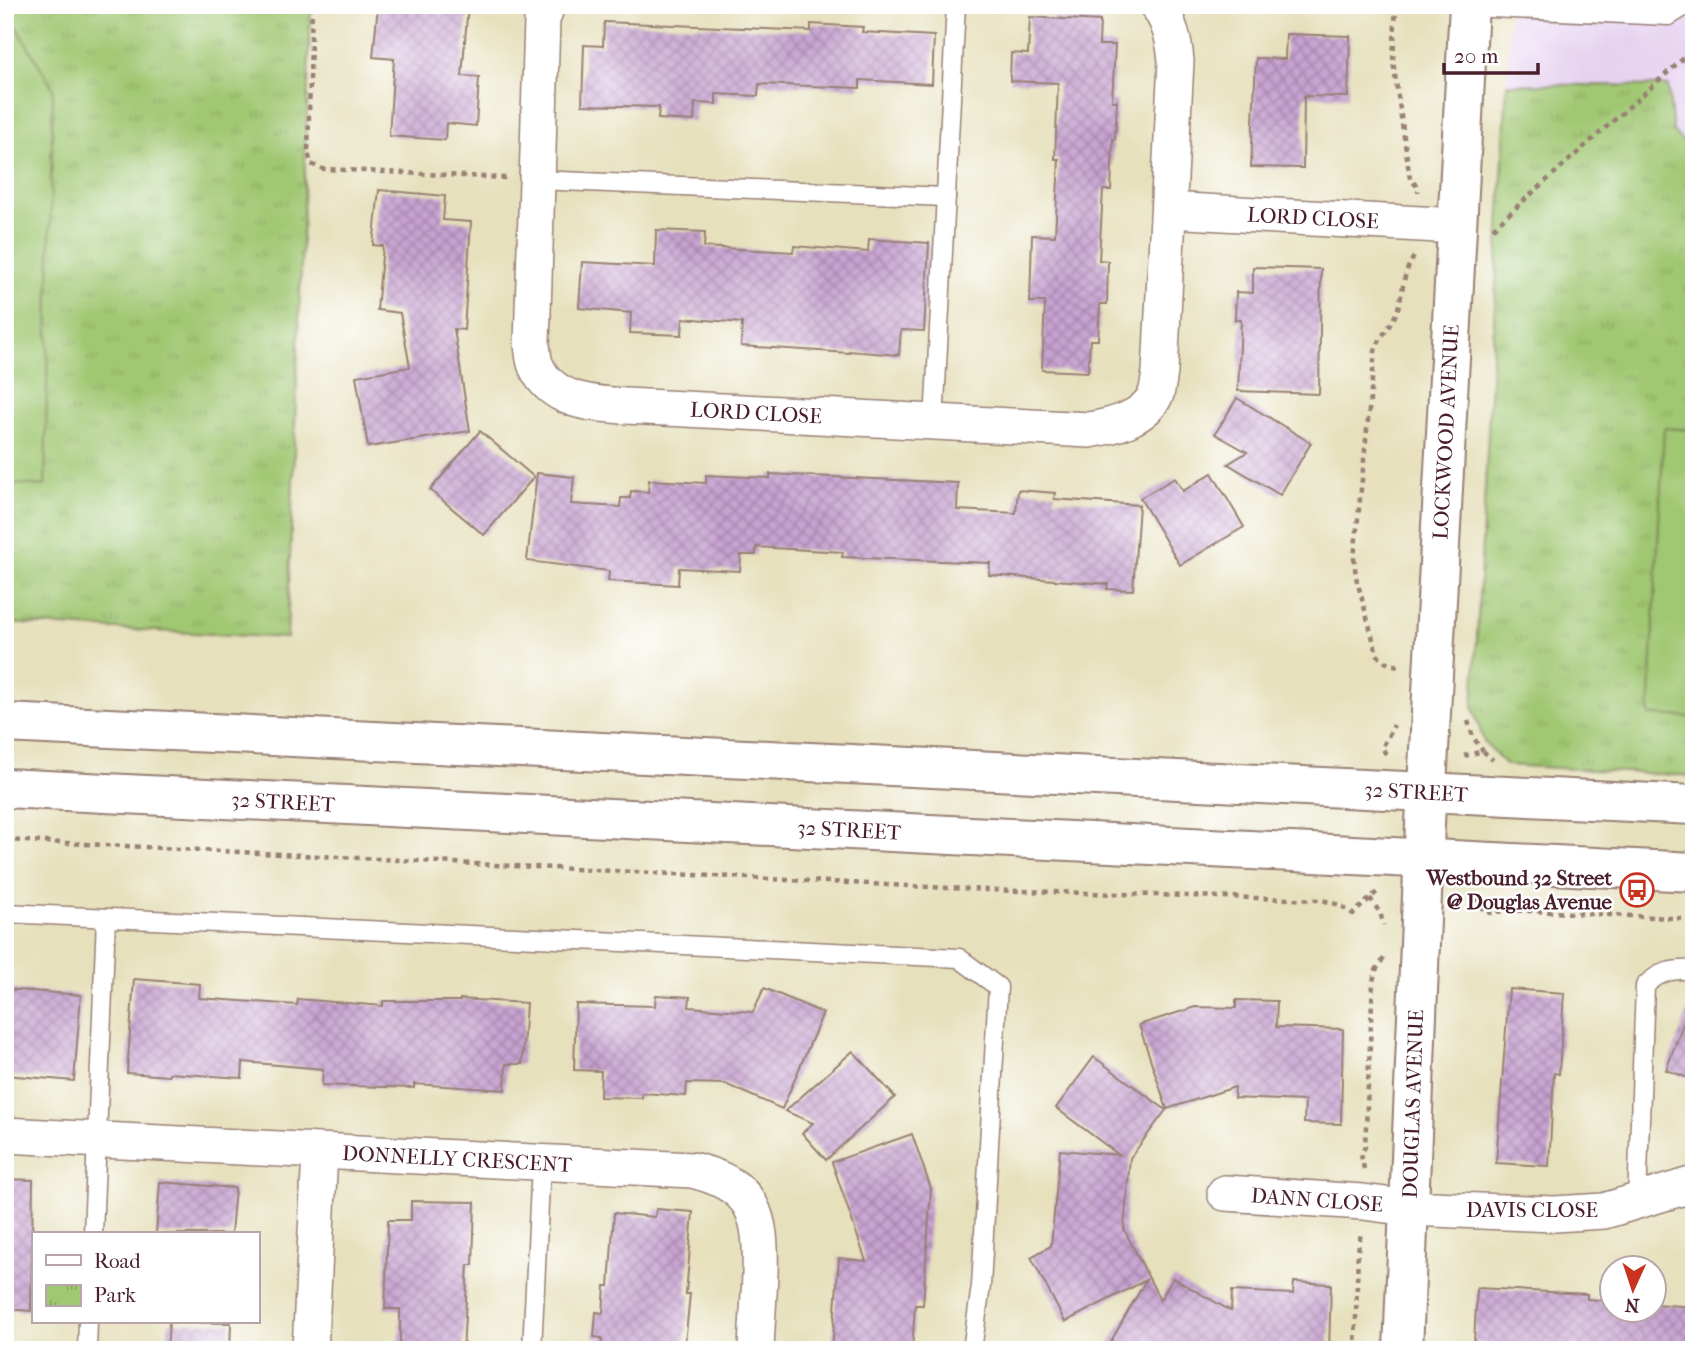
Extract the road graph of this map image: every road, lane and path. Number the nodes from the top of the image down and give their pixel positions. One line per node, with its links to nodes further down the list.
1 (312, 5): 9 (path)
2 (547, 5): 9 (street, LORD CLOSE)
3 (956, 5): 11 (lane)
4 (1158, 5): 12 (street, LORD CLOSE)
5 (1396, 5): 10 (path)
6 (1687, 5): 7 (lane)
7 (1469, 6): 13 (street, LOCKWOOD AVENUE)
8 (1694, 49): 13 (path)
9 (536, 180): 11 (lane); 15 (street, LORD CLOSE)
10 (1418, 187)
11 (946, 197): 15 (lane)
12 (1168, 210): 13 (street, LORD CLOSE); 15 (street, LORD CLOSE)
13 (1474, 228): 19 (street, LOCKWOOD AVENUE)
14 (1414, 257): 16 (path)
15 (934, 423)
16 (1399, 667)
17 (5, 723): 19 (street, 32 STREET)
18 (5, 788): 22 (street, 32 STREET)
19 (1426, 793): 20 (street, 32 STREET); 22 (street, LOCKWOOD AVENUE)
20 (1694, 805)
21 (5, 840): 28 (path)
22 (1423, 859): 23 (street, 32 STREET); 39 (street, DOUGLAS AVENUE)
23 (1694, 872)
24 (1477, 898): 27 (path)
25 (5, 913): 26 (lane)
26 (106, 918): 32 (lane); 47 (lane)
27 (1694, 919)
28 (1385, 932)
29 (1387, 946): 34 (path)
30 (1694, 970): 38 (lane)
31 (5, 1135): 32 (street, DONNELLY CRESCENT)
32 (97, 1140): 33 (street, DONNELLY CRESCENT); 40 (lane)
33 (320, 1153): 35 (street, DONNELLY CRESCENT); 44 (street)
34 (1364, 1161)
35 (541, 1163): 45 (lane); 46 (street, DONNELLY CRESCENT)
36 (1694, 1184): 38 (street, DAVIS CLOSE)
37 (1225, 1193): 39 (street, DANN CLOSE)
38 (1637, 1201): 39 (street, DAVIS CLOSE)
39 (1409, 1208): 49 (street, DOUGLAS AVENUE)
40 (93, 1232)
41 (1361, 1242): 48 (path)
42 (88, 1324): 43 (lane)
43 (87, 1350)
44 (310, 1350)
45 (532, 1350)
46 (756, 1350)
47 (972, 1350)
48 (1355, 1350)
49 (1403, 1350)

